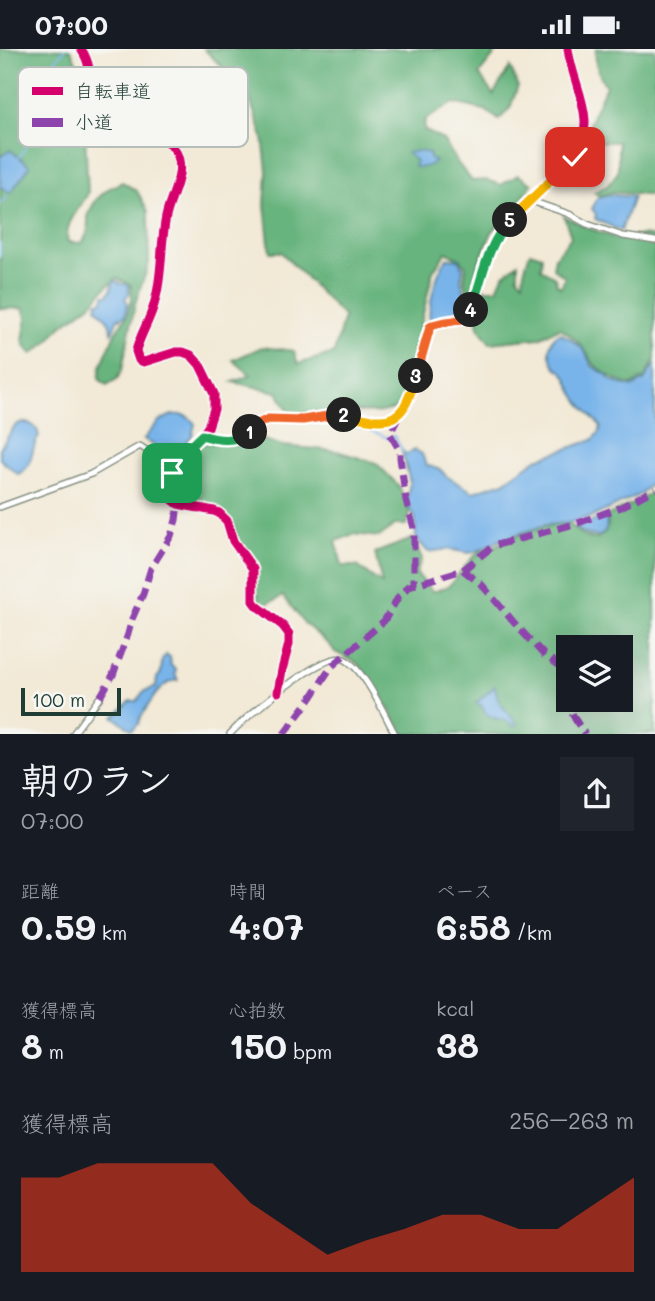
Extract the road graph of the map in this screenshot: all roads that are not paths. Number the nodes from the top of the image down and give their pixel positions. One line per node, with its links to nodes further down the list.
1 (81, 49): 3 (street)
2 (568, 49): 5 (street)
3 (88, 67)
4 (172, 147): 7 (street)
5 (531, 201): 6 (street); 7 (street)
6 (655, 241)
7 (202, 435): 8 (street)
8 (173, 466): 9 (street); 10 (street)
9 (0, 507)
10 (278, 692): 13 (street); 14 (street)
11 (100, 697): 12 (street)
12 (74, 734)
13 (230, 734)
14 (395, 734)

